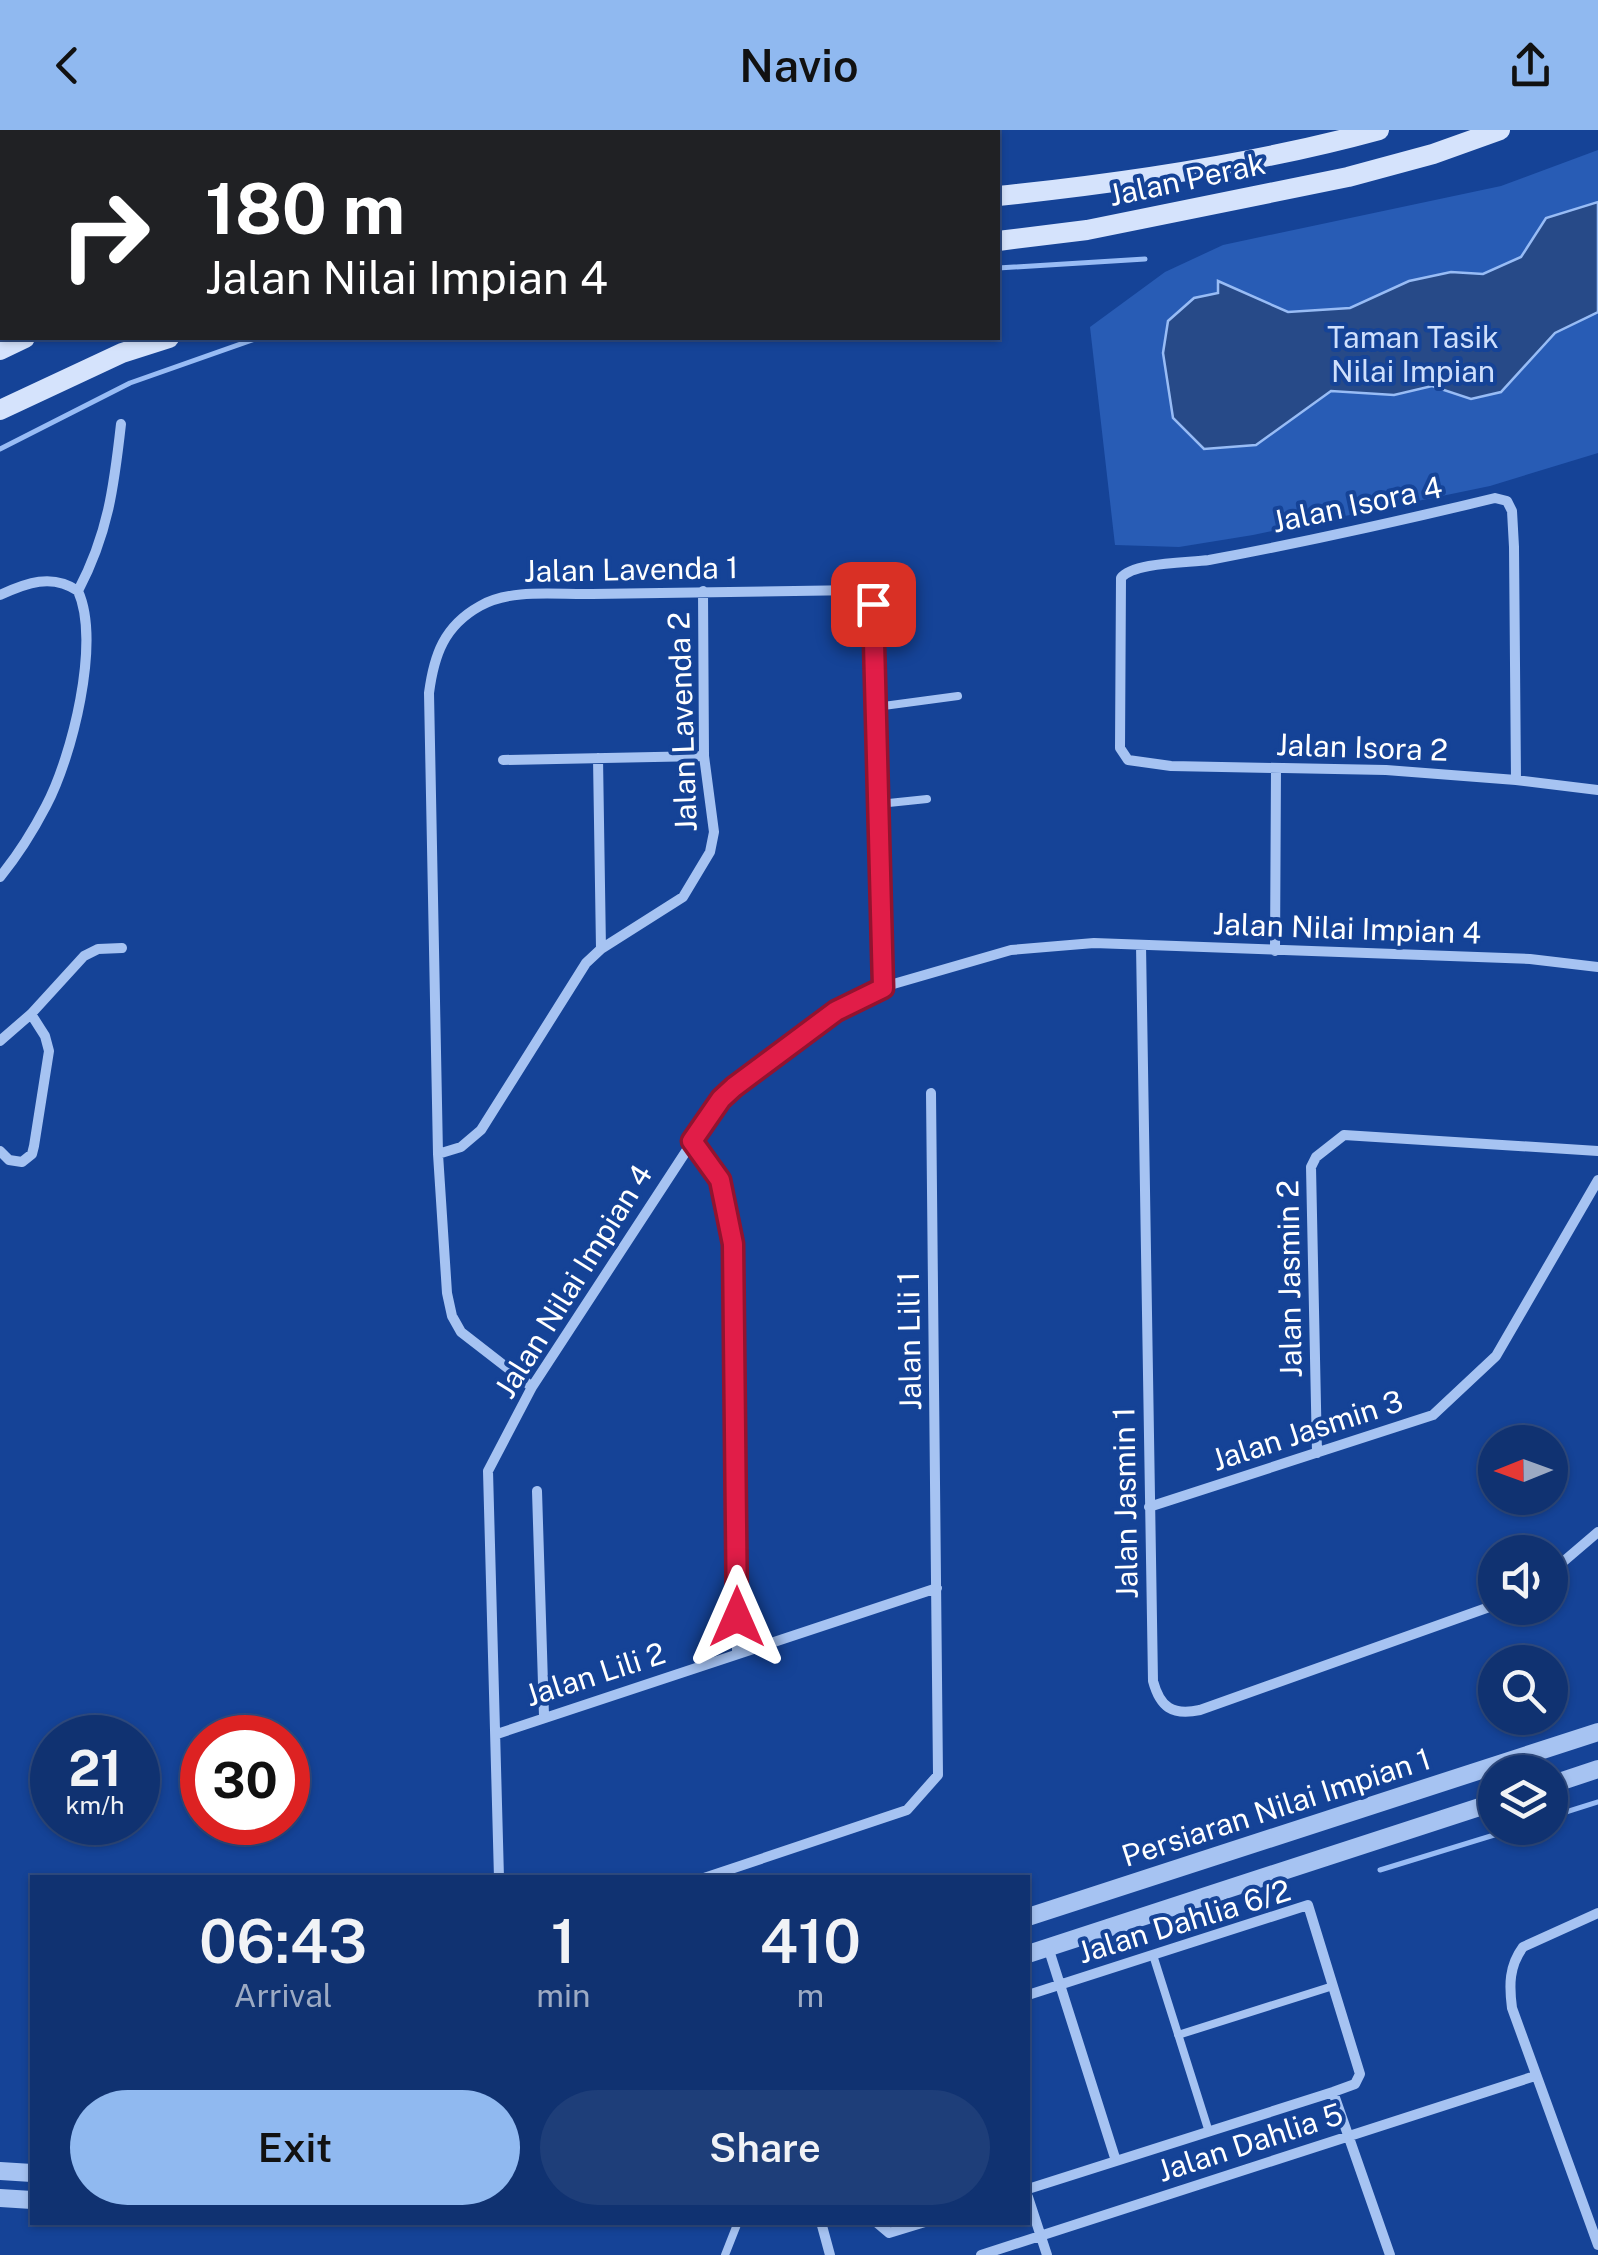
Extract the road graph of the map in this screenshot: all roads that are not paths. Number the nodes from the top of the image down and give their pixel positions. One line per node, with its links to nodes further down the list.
1 (1379, 130): 3 (main road, Jalan Perak)
2 (1500, 130): 4 (main road, Jalan Perak)
3 (1000, 196)
4 (1000, 240)
5 (162, 340): 6 (main road)
6 (0, 410)
7 (121, 424): 8 (street)
8 (78, 590): 10 (street); 22 (street)
9 (703, 591): 12 (street, Jalan Lavenda 1); 13 (street, Jalan Lavenda 2); 35 (street, Jalan Lavenda 1)
10 (0, 595)
11 (958, 696): 12 (lane)
12 (876, 707): 21 (street, Jalan Lavenda 1)
13 (704, 756): 15 (street); 25 (street, Jalan Lavenda 2)
14 (1124, 757): 17 (street, Jalan Isora 2); 18 (street, Jalan Isora 4)
15 (598, 758): 16 (street); 25 (street)
16 (503, 760)
17 (1276, 768): 18 (street, Jalan Isora 2); 26 (street)
18 (1516, 780): 19 (street, Jalan Isora 2)
19 (1598, 790)
20 (927, 799): 21 (lane)
21 (878, 804): 28 (street, Jalan Lavenda 1)
22 (0, 877)
23 (1141, 945): 26 (street, Jalan Nilai Impian 4); 28 (street, Jalan Nilai Impian 4); 40 (street, Jalan Jasmin 1)
24 (122, 948): 29 (street)
25 (601, 949): 35 (street, Jalan Lavenda 2)
26 (1275, 951): 27 (street, Jalan Nilai Impian 4)
27 (1598, 968)
28 (883, 988): 32 (street, Jalan Nilai Impian 4)
29 (32, 1014): 30 (street); 34 (street)
30 (0, 1042)
31 (931, 1093): 43 (street, Jalan Lili 1)
32 (692, 1141): 37 (street, Jalan Nilai Impian 4); 45 (street)
33 (1598, 1151): 38 (street, Jalan Jasmin 2)
34 (0, 1152)
35 (438, 1154): 37 (street, Jalan Lavenda 1)
36 (1598, 1180): 38 (street, Jalan Jasmin 3)
37 (532, 1387): 48 (street, Jalan Nilai Impian 4)
38 (1317, 1453): 40 (street, Jalan Jasmin 3)
39 (537, 1490): 46 (street)
40 (1149, 1507): 44 (street, Jalan Jasmin 1)
41 (1598, 1532): 42 (street)
42 (1568, 1558)
43 (937, 1588): 45 (street, Jalan Lili 2); 53 (street, Jalan Lili 1)
44 (1478, 1611)
45 (737, 1654): 46 (street, Jalan Lili 2)
46 (544, 1716): 48 (street, Jalan Lili 2)
47 (1598, 1732): 55 (street, Persiaran Nilai Impian 1)
48 (497, 1734): 52 (street, Jalan Nilai Impian 4)
49 (1598, 1769): 50 (street)
50 (1568, 1779)
51 (1478, 1808): 56 (street, Persiaran Nilai Impian 1)
52 (498, 1875)
53 (713, 1875)
54 (1598, 1913): 63 (street)
55 (1030, 1916)
56 (1048, 1947): 57 (street, Persiaran Nilai Impian 1); 59 (street)
57 (1030, 1953)
58 (1153, 1955): 59 (street, Jalan Dahlia 6/2); 60 (street, Jalan Dahlia 6/2); 62 (lane)
59 (1060, 1985): 61 (street, Jalan Dahlia 6/2); 67 (street)
60 (1333, 1986): 62 (lane); 64 (street, Jalan Dahlia 6/2)
61 (1030, 1994)
62 (1178, 2036): 65 (lane)
63 (1535, 2076): 66 (street, Jalan Dahlia 5); 79 (street)
64 (1333, 2092): 65 (street); 66 (street)
65 (1209, 2132): 67 (street)
66 (1350, 2136): 78 (street, Jalan Dahlia 5); 84 (street)
67 (1116, 2161): 70 (street)
68 (0, 2171): 69 (street)
69 (30, 2173)
70 (1030, 2189)
71 (0, 2198): 72 (street)
72 (30, 2200)
73 (1030, 2204): 78 (street)
74 (737, 2225): 80 (lane)
75 (822, 2225): 81 (street)
76 (880, 2225): 77 (street)
77 (915, 2225)
78 (1039, 2236): 82 (street, Jalan Dahlia 5); 83 (street)
79 (1598, 2245)
80 (724, 2255)
81 (830, 2255)
82 (980, 2255)
83 (1046, 2255)
84 (1390, 2255)

